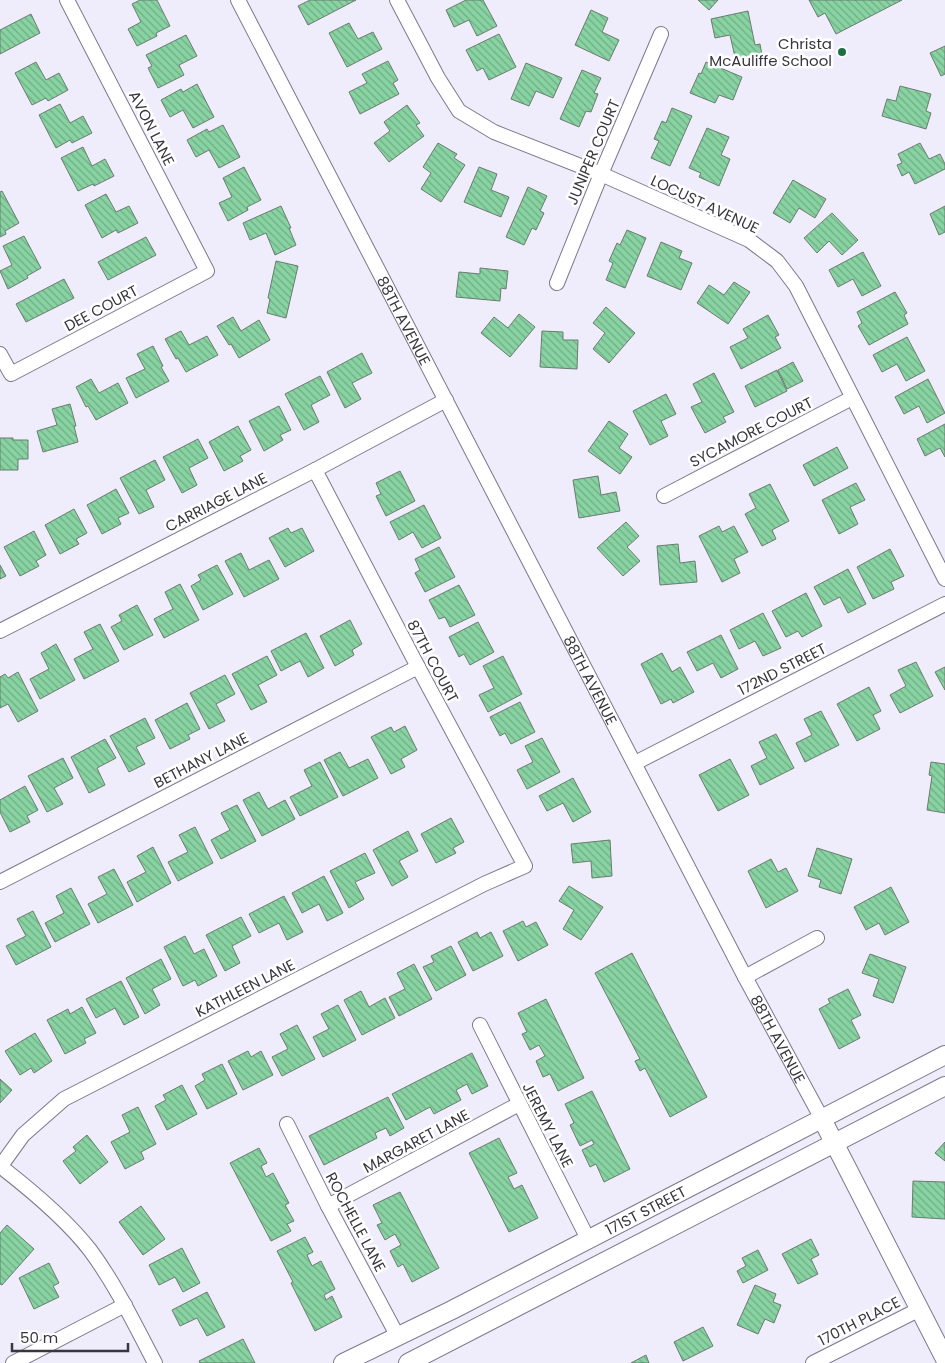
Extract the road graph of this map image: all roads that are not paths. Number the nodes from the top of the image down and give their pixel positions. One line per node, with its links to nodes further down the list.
1 (67, 0): 6 (street, AVON LANE)
2 (238, 0): 10 (street, 88TH AVENUE)
3 (397, 0): 5 (street, LOCUST AVENUE)
4 (661, 34): 5 (street, JUNIPER COURT)
5 (601, 174): 7 (street, JUNIPER COURT); 9 (street, LOCUST AVENUE)
6 (207, 271): 8 (street, DEE COURT)
7 (557, 283)
8 (0, 354)
9 (852, 398): 12 (street, SYCAMORE COURT); 13 (street, LOCUST AVENUE)
10 (446, 400): 11 (street, CARRIAGE LANE); 17 (street, 88TH AVENUE)
11 (315, 470): 15 (street, CARRIAGE LANE); 16 (street, 87TH COURT)
12 (664, 496)
13 (945, 579)
14 (945, 604): 17 (street, 172ND STREET)
15 (0, 631)
16 (418, 667): 18 (street, 87TH COURT); 19 (street, BETHANY LANE)
17 (635, 764): 21 (street, 88TH AVENUE)
18 (525, 866): 29 (street, KATHLEEN LANE)
19 (0, 882)
20 (817, 938): 21 (street)
21 (745, 977): 26 (street, 88TH AVENUE)
22 (480, 1025): 25 (street, JEREMY LANE)
23 (945, 1055): 26 (street, 171ST STREET)
24 (945, 1086): 28 (street, 171ST STREET)
25 (519, 1104): 30 (street, MARGARET LANE); 31 (street, JEREMY LANE)
26 (822, 1119): 28 (street, 88TH AVENUE); 31 (street, 171ST STREET)
27 (287, 1124): 30 (street, ROCHELLE LANE)
28 (834, 1144): 33 (street, 88TH AVENUE); 39 (street, 171ST STREET)
29 (0, 1166): 32 (street)
30 (328, 1206): 34 (street, ROCHELLE LANE)
31 (588, 1239): 34 (street, 171ST STREET)
32 (125, 1305): 36 (street); 37 (street)
33 (920, 1309): 35 (street, 88TH AVENUE); 40 (street, 170TH PLACE)
34 (397, 1335): 38 (street, 171ST STREET)
35 (945, 1359)
36 (13, 1363)
37 (155, 1363)
38 (343, 1363)
39 (408, 1363)
40 (812, 1363)

